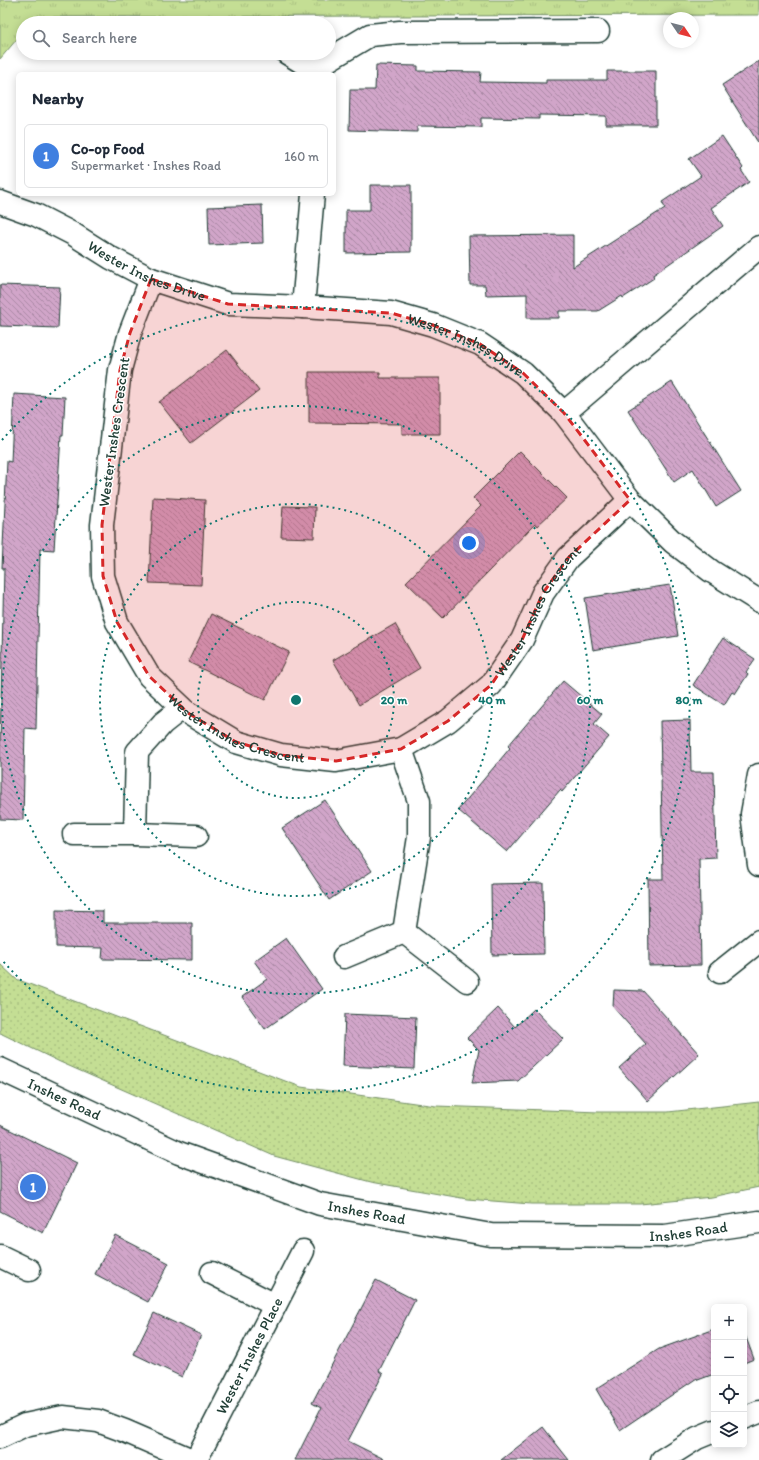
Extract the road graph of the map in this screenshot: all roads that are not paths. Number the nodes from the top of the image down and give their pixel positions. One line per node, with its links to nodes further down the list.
1 (598, 31): 2 (street)
2 (336, 57)
3 (297, 60): 5 (street)
4 (331, 60): 5 (street)
5 (313, 72)
6 (312, 196): 10 (street)
7 (0, 202): 9 (street, Wester Inshes Drive)
8 (759, 247): 11 (street)
9 (151, 279): 10 (street, Wester Inshes Drive); 14 (street, Wester Inshes Crescent)
10 (303, 306): 11 (street, Wester Inshes Drive)
11 (564, 413): 12 (street, Wester Inshes Drive)
12 (630, 500): 13 (street, Wester Inshes Drive); 15 (street, Wester Inshes Crescent)
13 (759, 601)
14 (182, 708): 15 (street, Wester Inshes Crescent); 18 (street)
15 (401, 749): 21 (street)
16 (759, 775): 20 (street)
17 (74, 834): 18 (street)
18 (135, 834): 19 (street)
19 (196, 836)
20 (759, 865)
21 (404, 932): 23 (street); 25 (street)
22 (759, 941): 24 (street)
23 (344, 957)
24 (720, 972)
25 (467, 981)
26 (0, 1069): 27 (street, Inshes Road)
27 (759, 1222)
28 (303, 1251): 32 (street, Wester Inshes Place)
29 (0, 1256): 30 (street)
30 (29, 1270)
31 (212, 1273): 32 (street)
32 (275, 1305): 38 (street, Wester Inshes Place)
33 (759, 1412): 34 (street)
34 (747, 1417)
35 (711, 1432): 39 (street)
36 (0, 1437): 37 (street)
37 (192, 1460)
38 (196, 1460)
39 (662, 1460)

